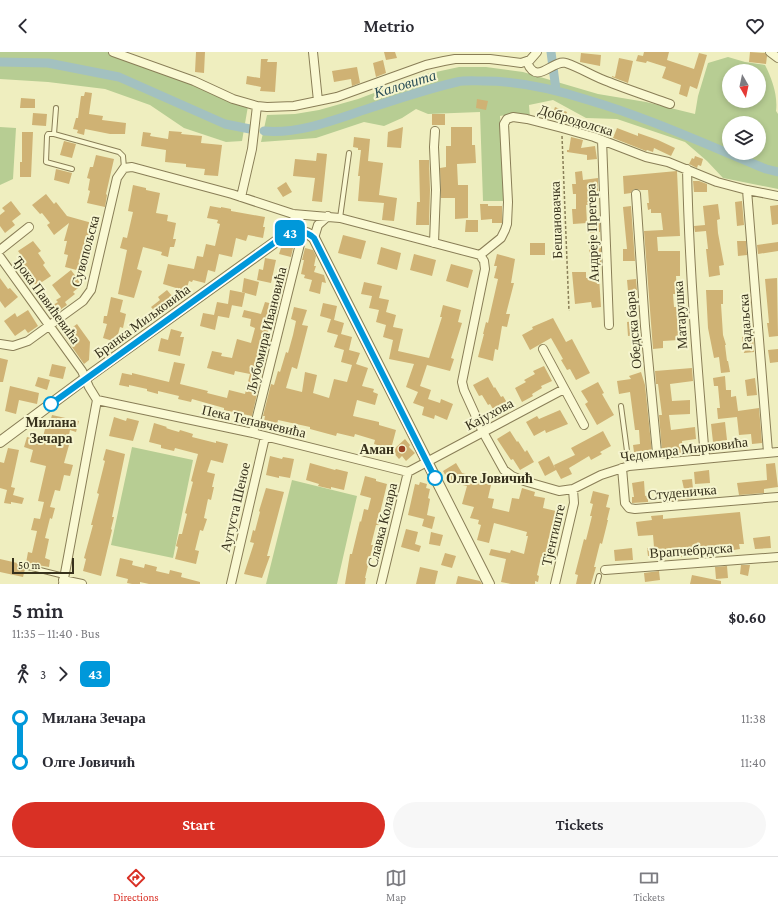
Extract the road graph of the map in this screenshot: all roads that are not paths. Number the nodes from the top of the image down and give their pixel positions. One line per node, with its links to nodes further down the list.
1 (313, 52): 7 (street)
2 (770, 52): 5 (street)
3 (118, 53): 9 (street)
4 (535, 53): 6 (street)
5 (778, 58)
6 (527, 62): 7 (street); 8 (street)
7 (318, 101): 9 (street)
8 (670, 104)
9 (257, 106): 21 (street)
10 (56, 108): 12 (lane)
11 (435, 131): 28 (street)
12 (54, 134): 15 (lane); 16 (lane)
13 (602, 140): 17 (street, Добродолска); 30 (street, Добродолска); 33 (street, Андреје Прегера)
14 (348, 153): 24 (lane)
15 (124, 168): 21 (street); 32 (street, Сувопољска)
16 (72, 169)
17 (686, 169): 18 (street, Добродолска); 47 (street, Матарушка)
18 (748, 190): 20 (street, Добродолска); 45 (street, Радаљска)
19 (636, 194): 49 (street, Обедска бара)
20 (778, 196)
21 (240, 197): 22 (street)
22 (292, 214): 23 (street); 26 (street)
23 (328, 216): 24 (street); 27 (street)
24 (340, 218): 28 (street)
25 (29, 228): 29 (street, Ђока Павићевића)
26 (300, 232): 27 (street); 36 (street, Бранка Миљковића); 42 (street, Љубомира Ивановића)
27 (314, 238): 48 (street)
28 (434, 243): 30 (street)
29 (0, 250)
30 (480, 255): 41 (street)
31 (0, 257): 32 (street, Ђока Павићевића)
32 (50, 325): 34 (street, Сувопољска); 36 (street, Ђока Павићевића)
33 (609, 325)
34 (0, 344)
35 (543, 349): 37 (street)
36 (86, 378): 38 (street); 44 (street, Бранка Миљковића)
37 (564, 389): 40 (street); 41 (street, Кајухова)
38 (97, 400): 42 (street, Пека Тепавчевића); 58 (street)
39 (621, 406): 50 (lane)
40 (584, 425)
41 (483, 432): 48 (street, Кајухова); 52 (street, Тјентиште)
42 (253, 433): 43 (street, Пека Тепавчевића)
43 (265, 436): 51 (street, Пека Тепавчевића); 60 (street, Аугуста Шеное)
44 (0, 442)
45 (768, 452): 46 (street, Чедомира Мирковића); 47 (street, Чедомира Мирковића)
46 (778, 452)
47 (705, 458): 49 (street, Чедомира Мирковића)
48 (426, 462): 51 (street); 62 (street)
49 (658, 463): 50 (street, Чедомира Мирковића)
50 (626, 467): 52 (street, Чедомира Мирковића); 53 (street, Студеничка)
51 (408, 472): 61 (street, Славка Колара)
52 (573, 489): 63 (street, Тјентиште)
53 (778, 497)
54 (778, 557): 56 (street, Врапчебрдска)
55 (28, 567): 58 (lane)
56 (605, 570)
57 (599, 576): 64 (lane)
58 (63, 580): 59 (street)
59 (82, 584)
60 (231, 584)
61 (381, 584)
62 (489, 584)
63 (555, 584)
64 (597, 584)

